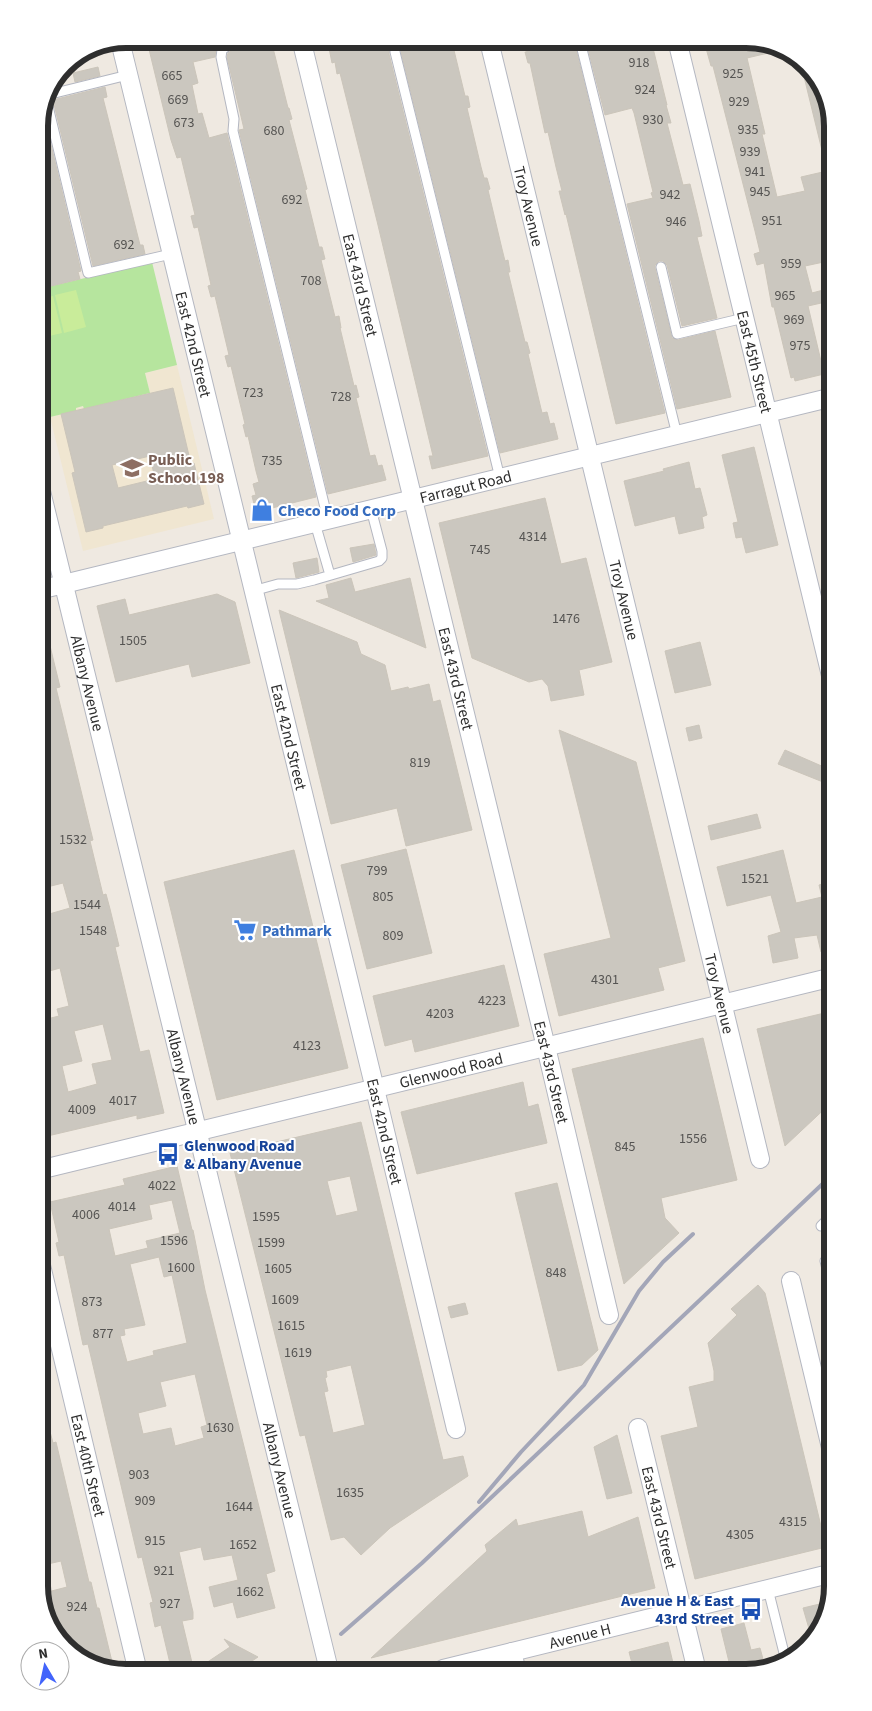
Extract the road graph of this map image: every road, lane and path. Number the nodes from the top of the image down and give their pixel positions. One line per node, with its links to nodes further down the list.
1 (122, 47): 8 (street, East 42nd Street)
2 (226, 47): 22 (lane)
3 (303, 47): 19 (street, East 43rd Street)
4 (395, 47): 18 (lane)
5 (491, 48): 17 (street, Troy Avenue)
6 (582, 48): 16 (lane)
7 (679, 48): 13 (street, East 45th Street)
8 (128, 76): 9 (lane); 11 (street, East 42nd Street)
9 (55, 93)
10 (49, 111): 11 (lane)
11 (171, 254): 23 (street, East 42nd Street)
12 (661, 267): 13 (lane)
13 (744, 318): 15 (street, East 45th Street)
14 (824, 399): 15 (street, Farragut Road)
15 (768, 413): 16 (street, Farragut Road); 28 (street, East 45th Street)
16 (677, 435): 17 (street, Farragut Road)
17 (590, 456): 18 (street, Farragut Road); 30 (street, Troy Avenue)
18 (500, 478): 19 (street, Farragut Road)
19 (412, 499): 20 (street, Farragut Road); 31 (street, East 43rd Street)
20 (371, 509): 22 (street, Farragut Road); 24 (lane)
21 (48, 520): 25 (street, Albany Avenue)
22 (322, 521): 23 (street, Farragut Road); 24 (lane)
23 (241, 541): 25 (street, Farragut Road); 27 (street, East 42nd Street)
24 (330, 575): 27 (lane)
25 (63, 584): 26 (street, Farragut Road); 33 (street, Albany Avenue)
26 (48, 588)
27 (253, 591): 32 (street, East 42nd Street)
28 (824, 646)
29 (824, 980): 30 (street, Glenwood Road)
30 (723, 1004): 31 (street, Glenwood Road); 34 (street, Troy Avenue)
31 (546, 1047): 32 (street, Glenwood Road); 40 (street, East 43rd Street)
32 (375, 1089): 33 (street, Glenwood Road); 43 (street, East 42nd Street)
33 (197, 1132): 35 (street, Glenwood Road); 50 (street, Albany Avenue)
34 (760, 1159)
35 (47, 1168)
36 (824, 1223): 37 (lane)
37 (821, 1226)
38 (791, 1281): 41 (street)
39 (47, 1291): 49 (street, East 40th Street)
40 (609, 1315)
41 (824, 1418)
42 (638, 1428): 46 (street, East 43rd Street)
43 (456, 1429)
44 (824, 1575): 45 (street, Avenue H)
45 (768, 1589): 46 (street, Avenue H); 47 (lane)
46 (682, 1610): 48 (street, Avenue H); 52 (street, East 43rd Street)
47 (784, 1654)
48 (514, 1660): 51 (street, Avenue H)
49 (136, 1663)
50 (327, 1663)
51 (485, 1664)
52 (695, 1664)

